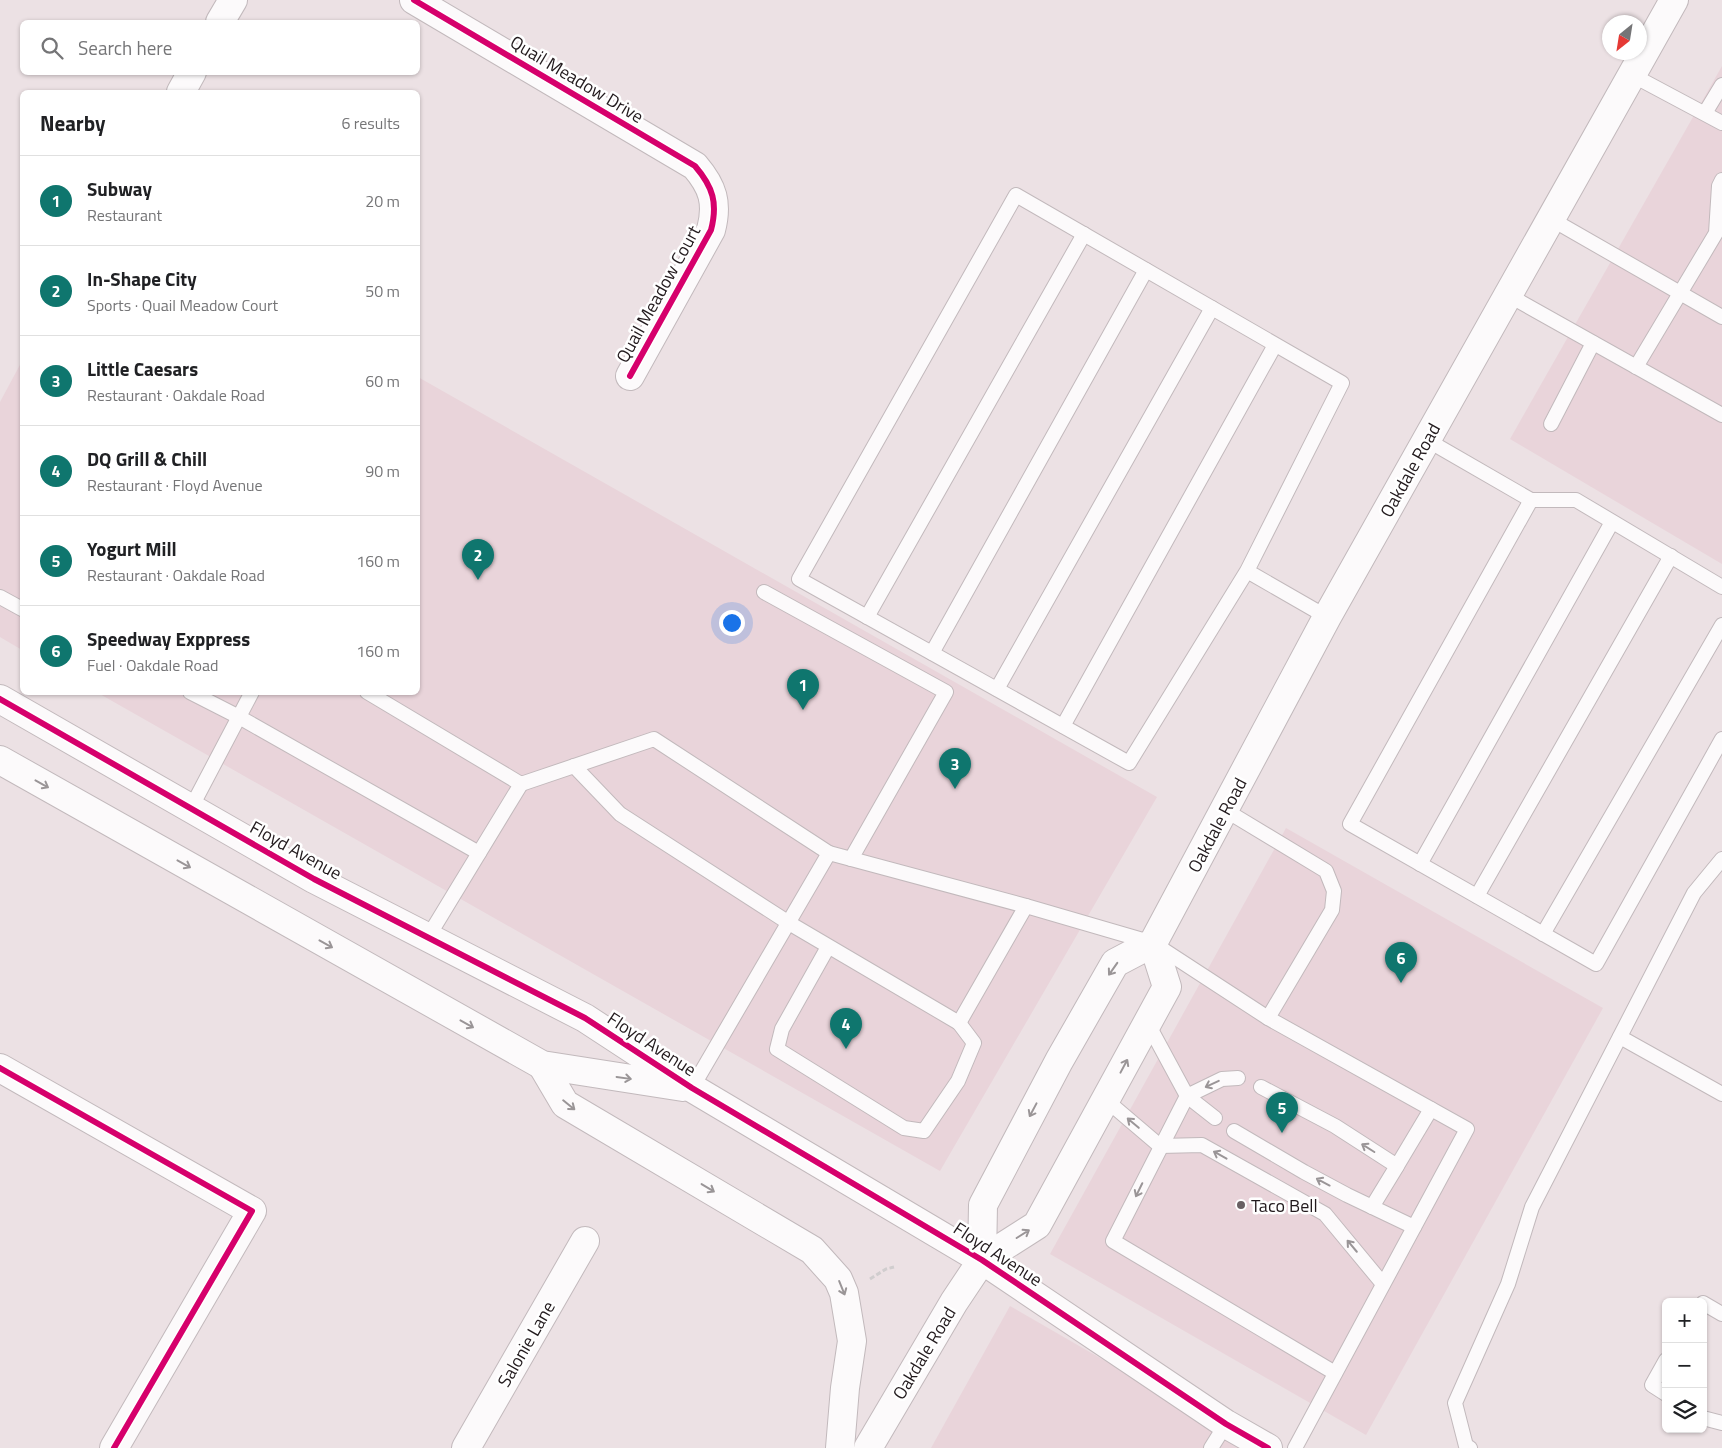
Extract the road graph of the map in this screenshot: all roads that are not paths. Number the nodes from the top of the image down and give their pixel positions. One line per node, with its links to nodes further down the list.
1 (233, 0): 4 (street)
2 (414, 0): 12 (street, Quail Meadow Drive)
3 (1670, 1): 6 (street, Oakdale Road)
4 (221, 20)
5 (190, 75): 8 (street)
6 (1632, 75): 9 (lane); 14 (street, Oakdale Road)
7 (1722, 85): 9 (lane)
8 (181, 90)
9 (1705, 113): 10 (lane)
10 (1722, 122)
11 (1722, 180): 13 (lane)
12 (713, 196): 24 (street, Quail Meadow Court)
13 (1720, 211): 17 (lane)
14 (1550, 219): 17 (lane); 18 (street, Oakdale Road)
15 (1084, 234): 16 (lane); 36 (lane); 36 (lane)
16 (1146, 270): 19 (lane); 39 (lane)
17 (1679, 293): 20 (lane); 23 (lane)
18 (1508, 295): 21 (lane); 27 (street, Oakdale Road)
19 (1212, 308): 22 (lane); 40 (lane)
20 (1722, 318)
21 (1593, 343): 23 (lane); 26 (lane)
22 (1275, 344): 31 (lane); 46 (lane)
23 (1636, 367): 25 (lane)
24 (630, 376)
25 (1722, 415)
26 (1551, 424)
27 (1427, 440): 28 (lane); 37 (street, Oakdale Road)
28 (1532, 500): 29 (lane); 57 (lane)
29 (1612, 522): 30 (lane); 57 (lane)
30 (1671, 556): 32 (lane); 58 (lane)
31 (1247, 571): 37 (lane); 46 (lane)
32 (1722, 587)
33 (764, 592): 55 (lane)
34 (0, 598): 35 (lane)
35 (20, 608)
36 (867, 617): 39 (lane)
37 (1327, 617): 52 (street, Oakdale Road)
38 (1722, 625): 61 (lane)
39 (932, 653): 40 (lane)
40 (997, 689): 46 (lane)
41 (196, 695): 45 (lane)
42 (250, 695): 45 (lane)
43 (372, 695): 50 (lane)
44 (0, 699): 51 (street, Floyd Avenue)
45 (239, 717): 51 (lane); 53 (lane)
46 (1063, 726)
47 (1722, 739): 61 (lane)
48 (0, 760): 69 (street, Floyd Avenue, one-way to 69)
49 (574, 766): 50 (lane); 54 (lane); 60 (lane)
50 (521, 784): 53 (lane)
51 (191, 808): 62 (street, Floyd Avenue)
52 (1225, 810): 63 (street, Oakdale Road); 65 (lane)
53 (479, 853): 62 (lane)
54 (829, 853): 55 (lane); 60 (lane)
55 (851, 859): 59 (lane)
56 (1722, 859): 68 (lane)
57 (1420, 864): 58 (lane)
58 (1477, 896): 61 (lane)
59 (1026, 906): 63 (lane); 67 (lane)
60 (788, 923): 64 (lane); 73 (lane)
61 (1543, 934)
62 (428, 938): 73 (street, Floyd Avenue)
63 (1153, 943): 65 (lane); 66 (street, Oakdale Road); 85 (street, one-way to 85)
64 (828, 947): 67 (lane); 67 (lane)
65 (1268, 1018): 77 (lane)
66 (1147, 1022): 75 (lane); 76 (street, Oakdale Road, one-way to 66)
67 (959, 1023)
68 (1620, 1037): 74 (lane); 102 (lane)
69 (542, 1066): 73 (street, Floyd Avenue, one-way to 73); 97 (street, one-way to 97)
70 (0, 1068): 95 (street)
71 (1238, 1078): 75 (lane, one-way to 75)
72 (1261, 1087): 81 (lane, one-way to 72)
73 (692, 1088): 85 (street, Floyd Avenue)
74 (1722, 1094)
75 (1187, 1096): 78 (lane); 80 (lane)
76 (1106, 1100): 80 (lane, one-way to 76); 85 (street, Oakdale Road, one-way to 76)
77 (1431, 1108): 81 (lane); 83 (lane)
78 (1215, 1118)
79 (1234, 1130): 82 (lane, one-way to 79)
80 (1160, 1146): 86 (lane, one-way to 80); 90 (lane, one-way to 90)
81 (1397, 1166): 82 (lane)
82 (1372, 1207): 83 (lane)
83 (1414, 1227): 86 (lane)
84 (585, 1241): 96 (street, Salonie Lane)
85 (982, 1260): 94 (street, Floyd Avenue); 98 (street, Oakdale Road)
86 (1383, 1284): 90 (lane)
87 (1707, 1305): 88 (lane)
88 (1722, 1314)
89 (1662, 1367): 91 (lane)
90 (1335, 1372): 101 (lane)
91 (1662, 1391)
92 (1707, 1419): 93 (lane)
93 (1722, 1423)
94 (1226, 1424): 99 (lane); 100 (street, Floyd Avenue)
95 (114, 1448)
96 (466, 1448)
97 (840, 1448)
98 (868, 1448)
99 (1211, 1448)
100 (1268, 1448)
101 (1295, 1448)
102 (1470, 1448)

